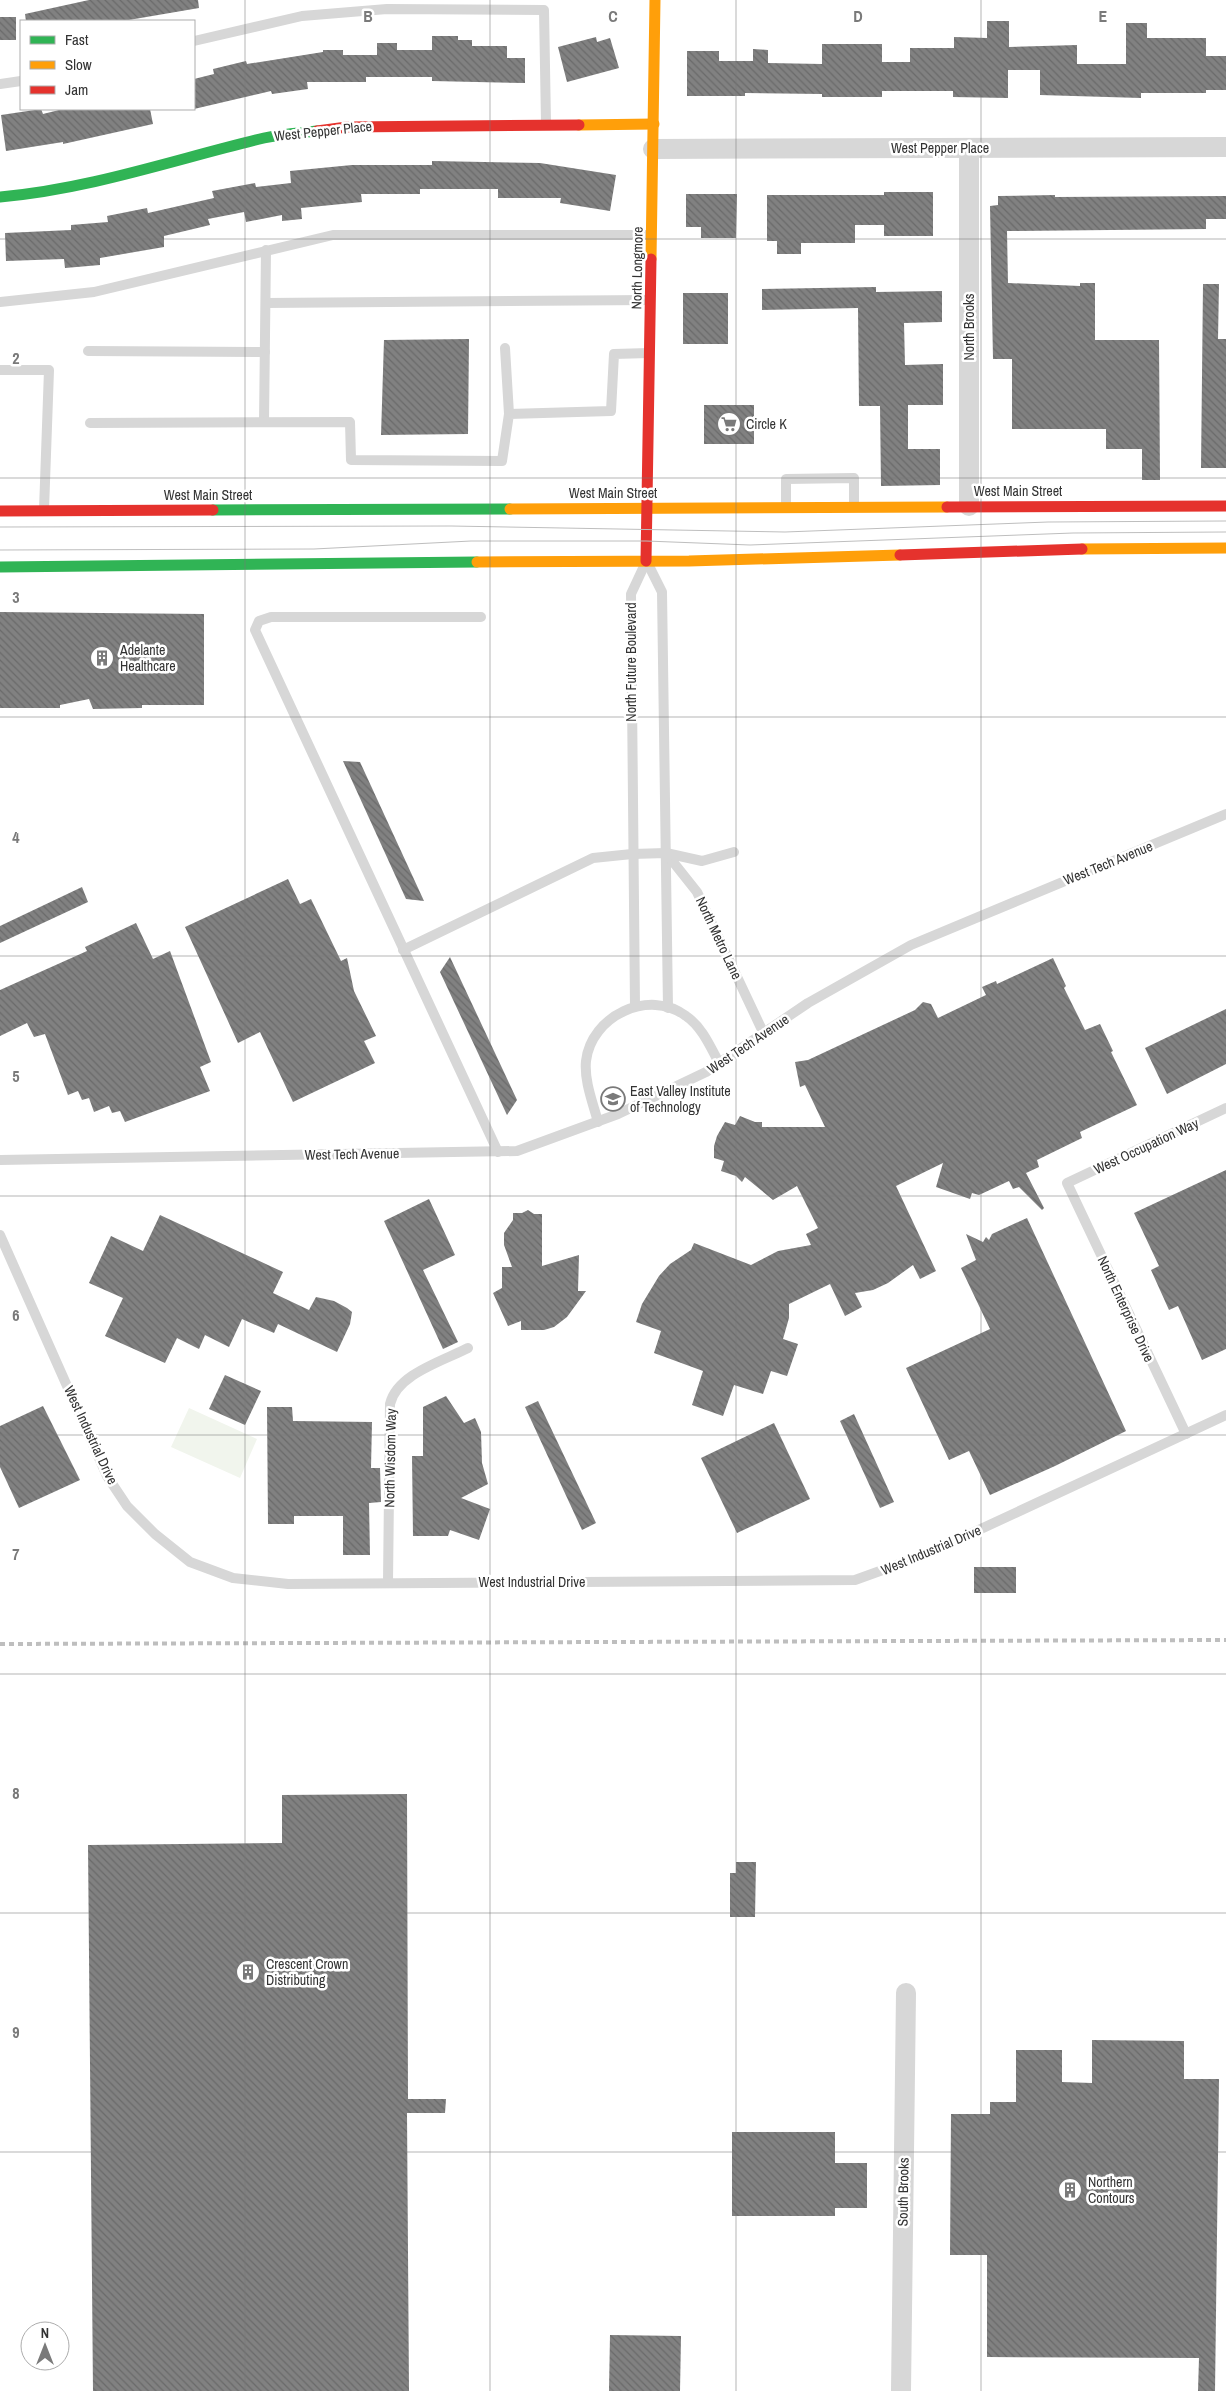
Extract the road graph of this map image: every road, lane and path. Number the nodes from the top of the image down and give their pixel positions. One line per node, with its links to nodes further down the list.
1 (656, 0): 6 (main road, North Longmore)
2 (195, 41): 5 (lane)
3 (20, 81): 4 (lane)
4 (0, 84)
5 (546, 124): 6 (main road, West Pepper Place); 10 (main road, West Pepper Place)
6 (654, 124): 9 (main road, North Longmore)
7 (1226, 147): 8 (street, West Pepper Place)
8 (969, 148): 9 (street, West Pepper Place); 24 (street, North Brooks)
9 (653, 149): 11 (main road, North Longmore)
10 (0, 198)
11 (652, 235): 12 (lane); 13 (main road, North Longmore)
12 (266, 250): 14 (lane); 15 (lane)
13 (651, 300): 15 (lane); 19 (main road, North Longmore)
14 (0, 302)
15 (266, 303): 18 (lane)
16 (505, 348): 21 (lane)
17 (88, 351): 18 (lane)
18 (265, 352): 22 (lane)
19 (650, 353): 21 (lane); 27 (main road, North Longmore)
20 (0, 370): 29 (lane)
21 (509, 414): 22 (lane)
22 (264, 422): 23 (lane)
23 (90, 423)
24 (969, 506): 25 (main road, West Main Street); 26 (main road, West Main Street)
25 (1226, 506)
26 (854, 507): 28 (main road, West Main Street); 28 (lane)
27 (647, 508): 28 (main road, West Main Street); 29 (main road, West Main Street); 32 (main road, North Longmore)
28 (786, 508)
29 (44, 511): 30 (main road, West Main Street)
30 (0, 512)
31 (1226, 548): 32 (main road)
32 (646, 561): 33 (main road); 37 (lane); 38 (lane, North Future Boulevard)
33 (0, 567)
34 (481, 617): 39 (lane)
35 (1226, 814): 42 (lane, West Tech Avenue)
36 (734, 852): 37 (lane)
37 (666, 853): 38 (lane); 41 (lane); 42 (lane, North Metro Lane)
38 (632, 854): 39 (lane); 40 (lane, North Future Boulevard)
39 (404, 950): 46 (lane)
40 (635, 1006): 41 (lane); 45 (lane)
41 (668, 1008): 43 (lane)
42 (763, 1032): 43 (lane, West Tech Avenue)
43 (720, 1063): 45 (lane, West Tech Avenue)
44 (1226, 1108): 48 (lane, West Occupation Way)
45 (598, 1122): 46 (lane, West Tech Avenue)
46 (498, 1152): 47 (lane, West Tech Avenue)
47 (0, 1160)
48 (1067, 1183): 52 (lane, North Enterprise Drive)
49 (0, 1235): 53 (lane, West Industrial Drive)
50 (468, 1348): 53 (lane, North Wisdom Way)
51 (1226, 1415): 52 (lane, West Industrial Drive)
52 (1186, 1434): 53 (lane, West Industrial Drive)
53 (388, 1582)
54 (906, 1993): 55 (street, South Brooks)
55 (901, 2391)

